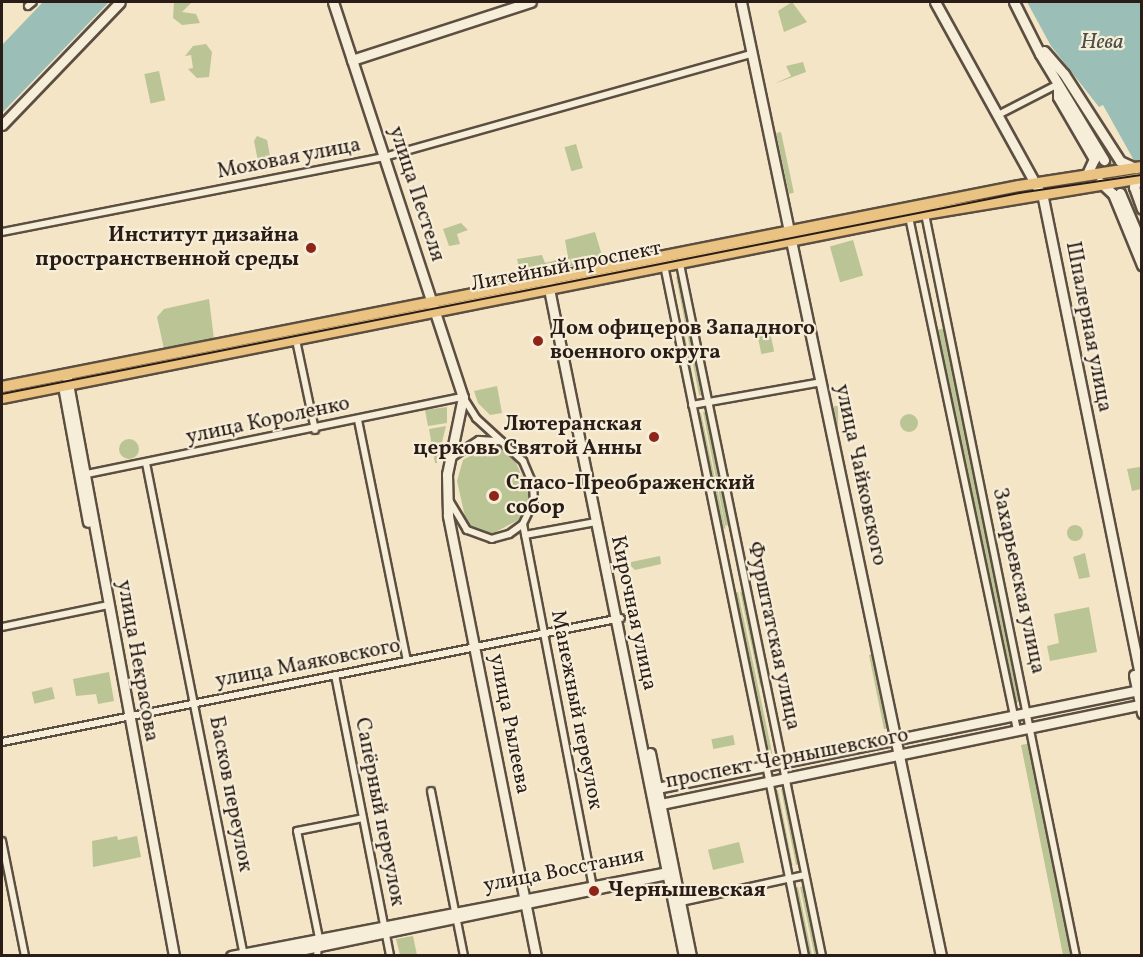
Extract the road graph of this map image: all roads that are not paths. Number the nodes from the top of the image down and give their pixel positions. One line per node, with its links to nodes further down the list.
1 (120, 2): 13 (street)
2 (333, 2): 10 (street, улица Пестеля)
3 (531, 2): 10 (street)
4 (741, 2): 9 (street, улица Чайковского)
5 (935, 2): 12 (street, Шпалерная улица)
6 (1014, 2): 11 (street)
7 (1020, 2): 8 (street)
8 (1044, 51): 11 (street); 15 (street)
9 (753, 53): 14 (street, Моховая улица); 24 (street, улица Чайковского)
10 (352, 60): 14 (street, улица Пестеля)
11 (1058, 84): 12 (street); 16 (street)
12 (1000, 114): 18 (street, Шпалерная улица)
13 (2, 125)
14 (384, 157): 23 (street, Моховая улица); 30 (street, улица Пестеля)
15 (1139, 173): 16 (main road, Литейный проспект); 17 (main road, Литейный проспект); 19 (street)
16 (1087, 174): 18 (main road, Литейный проспект)
17 (1100, 182): 18 (main road, Литейный проспект); 28 (street)
18 (1037, 190): 20 (main road, Литейный проспект); 21 (main road, Литейный проспект); 64 (street, Шпалерная улица)
19 (1142, 209)
20 (908, 213): 21 (main road, Литейный проспект); 24 (main road, Литейный проспект); 40 (street, Захарьевская улица)
21 (925, 214): 39 (street, Захарьевская улица)
22 (1142, 228): 25 (street)
23 (2, 232)
24 (792, 236): 26 (main road, Литейный проспект); 27 (main road, Литейный проспект); 33 (street, улица Чайковского)
25 (1142, 245)
26 (663, 262): 27 (main road, Литейный проспект); 29 (main road, Литейный проспект); 38 (street, Фурштатская улица)
27 (680, 264): 37 (street, Фурштатская улица)
28 (1142, 265)
29 (549, 286): 30 (main road, Литейный проспект); 50 (street, Кирочная улица); 58 (street, Кирочная улица)
30 (435, 307): 31 (main road, Литейный проспект); 32 (main road, Литейный проспект); 35 (street, улица Пестеля)
31 (296, 340): 32 (main road, Литейный проспект); 42 (street)
32 (65, 382): 34 (main road, Литейный проспект); 36 (main road, Литейный проспект); 46 (street, улица Некрасова)
33 (822, 382): 37 (street); 72 (street, улица Чайковского)
34 (2, 387)
35 (464, 397): 41 (street, улица Короленко); 43 (street); 44 (street)
36 (2, 398)
37 (708, 403): 38 (street); 52 (street, Фурштатская улица)
38 (692, 405): 54 (street, Фурштатская улица)
39 (966, 411): 40 (street); 48 (street, Захарьевская улица)
40 (950, 414): 49 (street, Захарьевская улица)
41 (358, 420): 42 (street, улица Короленко); 62 (street)
42 (315, 430): 45 (street, улица Короленко)
43 (501, 442): 44 (street); 51 (street)
44 (450, 459): 47 (street)
45 (146, 463): 46 (street, улица Короленко); 65 (street, Басков переулок)
46 (82, 475): 57 (street, улица Некрасова)
47 (449, 499): 51 (street); 61 (street, улица Рылеева)
48 (985, 507): 49 (street); 55 (street, Захарьевская улица)
49 (970, 510): 56 (street, Захарьевская улица)
50 (596, 522): 53 (street); 58 (street, Кирочная улица)
51 (523, 524): 53 (street, Манежный переулок)
52 (735, 534): 54 (street, Фурштатская улица); 75 (street, Фурштатская улица)
53 (525, 535): 60 (street, Манежный переулок)
54 (720, 537): 76 (street, Фурштатская улица)
55 (1005, 602): 56 (street); 67 (street, Захарьевская улица)
56 (990, 605): 68 (street, Захарьевская улица)
57 (105, 606): 59 (street); 69 (street, улица Некрасова)
58 (619, 619): 60 (street, улица Маяковского); 80 (street, Кирочная улица)
59 (2, 627)
60 (545, 634): 61 (street, улица Маяковского); 87 (street, Манежный переулок)
61 (475, 648): 62 (street, улица Маяковского); 88 (street, улица Рылеева)
62 (407, 661): 63 (street, улица Маяковского)
63 (335, 675): 65 (street, улица Маяковского); 82 (street, Сапёрный переулок)
64 (1140, 688): 66 (street, Шпалерная улица); 67 (street, проспект Чернышевского)
65 (195, 703): 69 (street, улица Маяковского); 93 (street, Басков переулок)
66 (1141, 707): 70 (street, проспект Чернышевского)
67 (1028, 712): 68 (street, проспект Чернышевского); 70 (street, Захарьевская улица)
68 (1014, 716): 71 (street, Захарьевская улица); 72 (street, проспект Чернышевского)
69 (125, 717): 73 (street, улица Маяковского); 95 (street, улица Некрасова); 96 (street, улица Некрасова)
70 (1031, 727): 71 (street, проспект Чернышевского); 107 (street, Захарьевская улица)
71 (1017, 730): 74 (street, проспект Чернышевского)
72 (897, 740): 74 (street, улица Чайковского); 75 (street, проспект Чернышевского)
73 (2, 742)
74 (900, 754): 77 (street, проспект Чернышевского); 106 (street, улица Чайковского)
75 (782, 763): 76 (street, проспект Чернышевского); 77 (street, Фурштатская улица)
76 (766, 766): 78 (street, Фурштатская улица); 80 (street, проспект Чернышевского)
77 (785, 777): 78 (street, проспект Чернышевского); 85 (street, Фурштатская улица)
78 (769, 781): 81 (street, проспект Чернышевского); 86 (street, Фурштатская улица)
79 (431, 791): 90 (street)
80 (655, 793): 81 (street, Кирочная улица); 84 (street, Кирочная улица)
81 (661, 804): 84 (street, Кирочная улица)
82 (363, 818): 91 (street, Сапёрный переулок); 92 (street)
83 (2, 841): 94 (street)
84 (670, 873): 87 (street, улица Восстания); 89 (street, Кирочная улица); 102 (street, Кирочная улица)
85 (805, 875): 86 (street); 105 (street, Фурштатская улица)
86 (789, 878): 89 (street); 104 (street, Фурштатская улица)
87 (593, 888): 88 (street, улица Восстания)
88 (525, 901): 90 (street, улица Восстания); 101 (street, улица Рылеева)
89 (681, 902): 103 (street, Кирочная улица)
90 (456, 915): 91 (street, улица Восстания); 100 (street)
91 (385, 929): 92 (street, улица Восстания); 99 (street, Сапёрный переулок)
92 (317, 947): 93 (street, улица Восстания); 98 (street, улица Восстания)
93 (244, 954): 97 (street, улица Восстания)
94 (25, 956)
95 (168, 956)
96 (174, 956)
97 (231, 956)
98 (272, 956)
99 (390, 956)
100 (464, 956)
101 (536, 956)
102 (684, 956)
103 (691, 956)
104 (805, 956)
105 (822, 956)
106 (941, 956)
107 (1076, 956)

